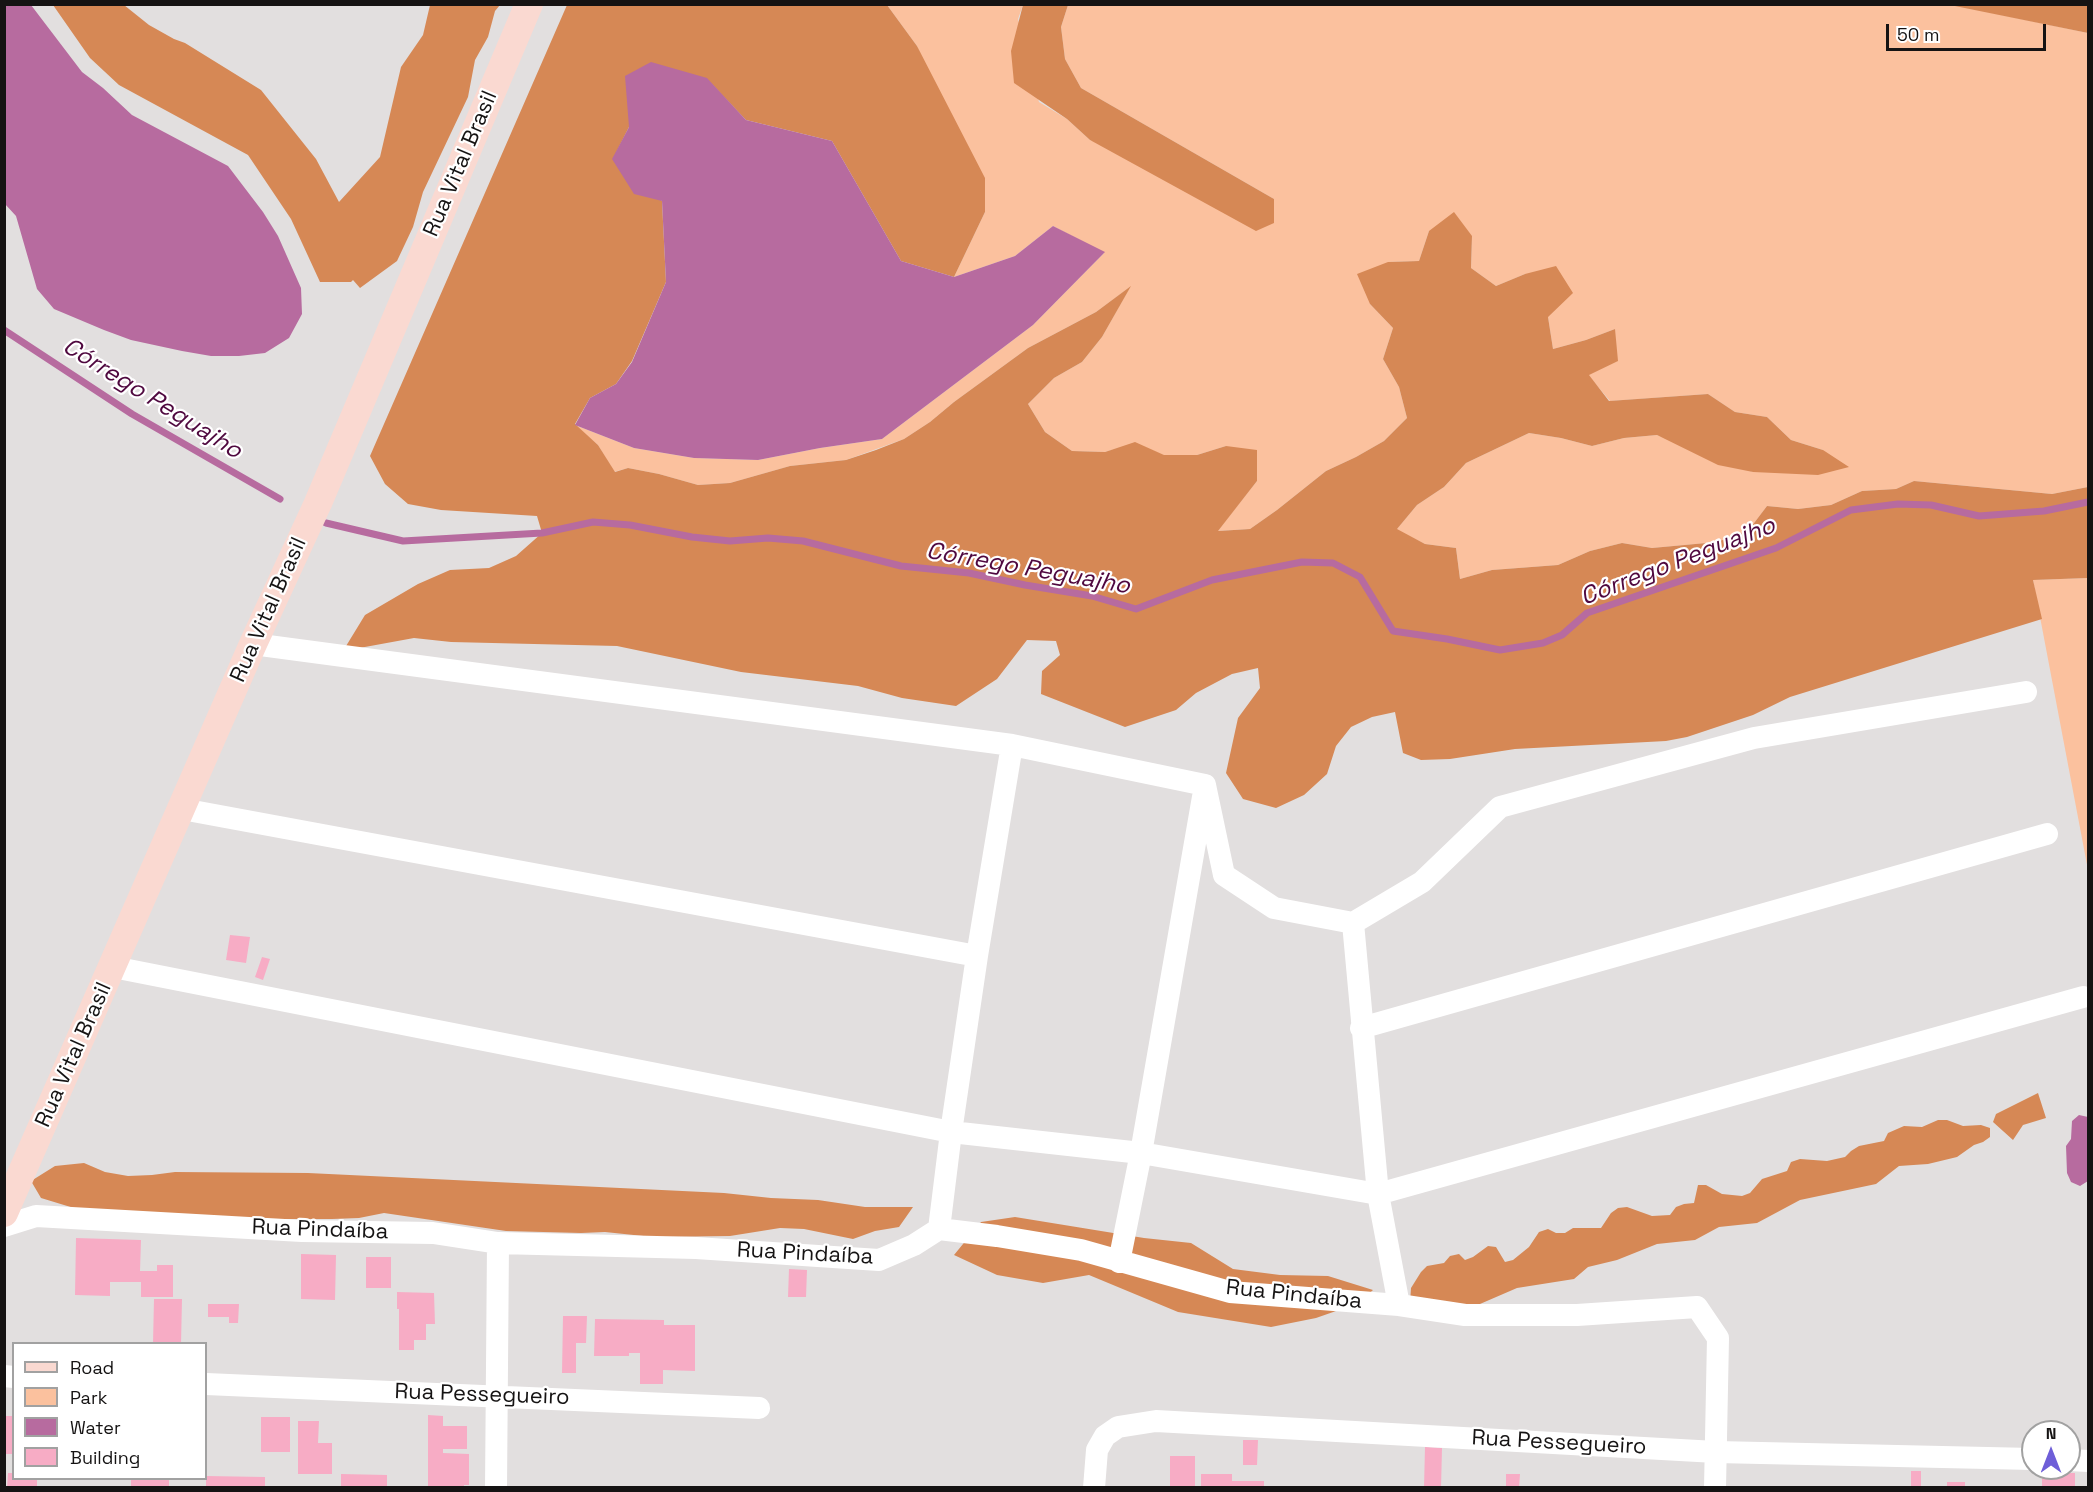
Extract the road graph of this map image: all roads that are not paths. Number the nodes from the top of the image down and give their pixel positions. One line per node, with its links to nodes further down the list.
1 (529, 4): 2 (main road, Rua Vital Brasil)
2 (253, 644): 4 (street); 6 (main road, Rua Vital Brasil)
3 (2026, 692): 8 (street)
4 (1012, 745): 5 (street); 9 (street)
5 (1205, 785): 8 (street); 14 (street)
6 (182, 809): 9 (street); 10 (main road, Rua Vital Brasil)
7 (2047, 834): 12 (street)
8 (1353, 923): 12 (street)
9 (977, 956): 13 (street)
10 (113, 967): 13 (street); 16 (main road, Rua Vital Brasil)
11 (2083, 997): 15 (street)
12 (1361, 1028): 15 (street)
13 (951, 1132): 14 (street); 18 (street)
14 (1141, 1153): 15 (street); 20 (street)
15 (1378, 1194): 21 (street)
16 (4, 1214)
17 (4, 1226): 19 (street, Rua Pindaíba)
18 (939, 1229): 19 (street, Rua Pindaíba); 20 (street, Rua Pindaíba)
19 (498, 1243): 23 (street)
20 (1119, 1262): 21 (street, Rua Pindaíba)
21 (1399, 1305): 25 (street, Rua Pindaíba)
22 (207, 1384): 23 (street, Rua Pessegueiro)
23 (498, 1395): 24 (street, Rua Pessegueiro); 27 (street)
24 (759, 1407)
25 (1716, 1452): 26 (street, Rua Pessegueiro); 28 (street, Rua Pessegueiro); 29 (street)
26 (2021, 1459)
27 (496, 1488)
28 (1094, 1488)
29 (1715, 1488)

